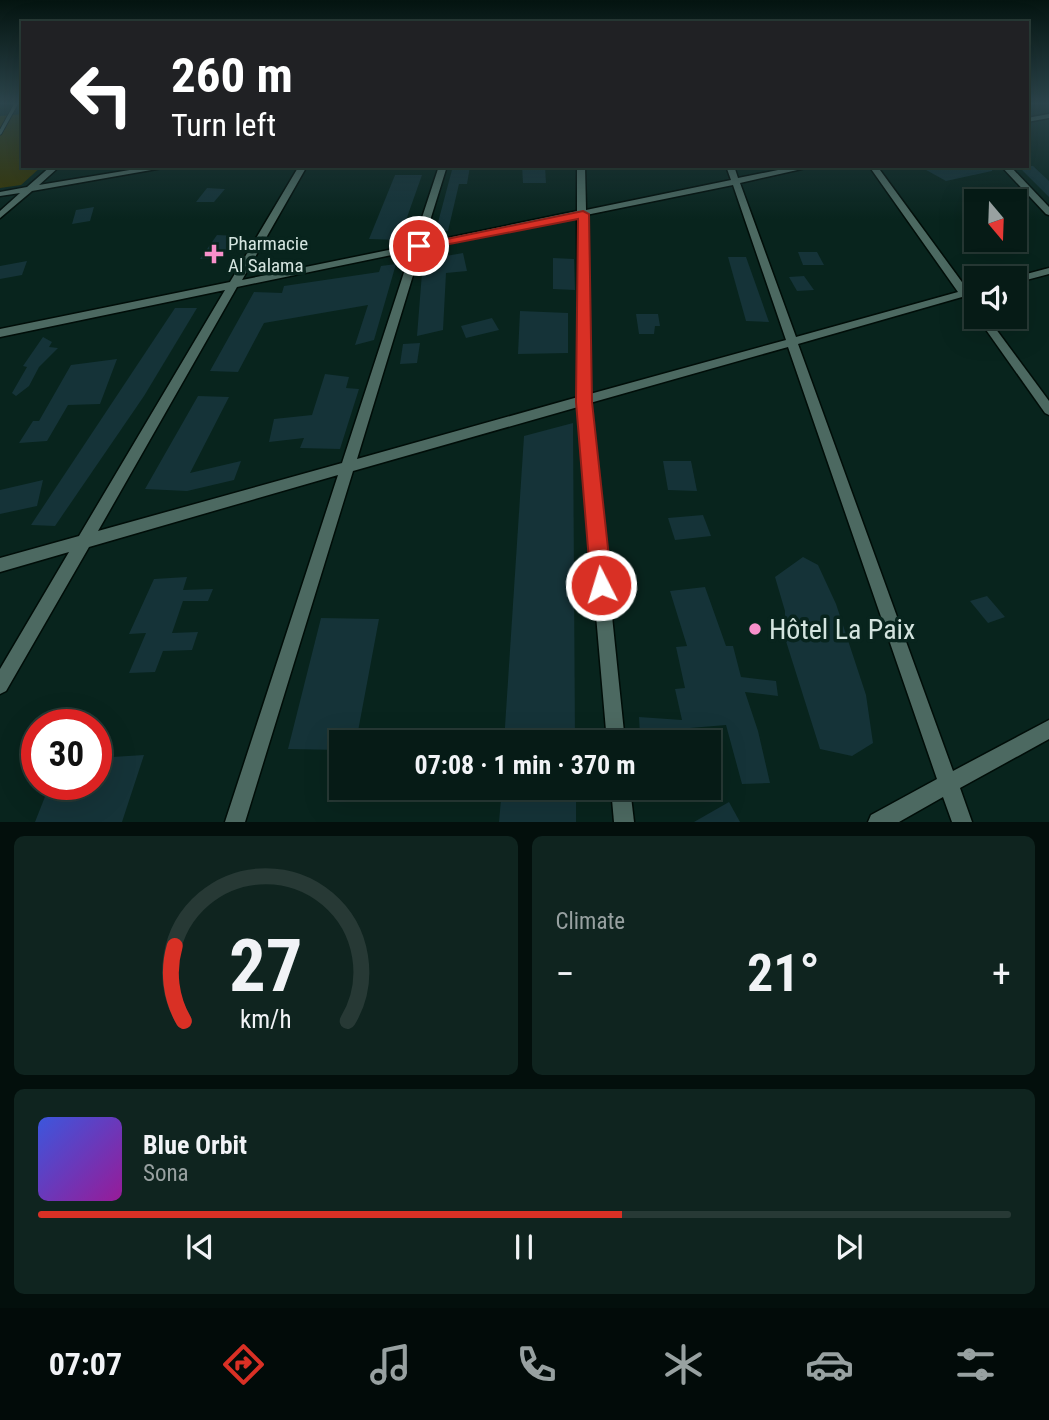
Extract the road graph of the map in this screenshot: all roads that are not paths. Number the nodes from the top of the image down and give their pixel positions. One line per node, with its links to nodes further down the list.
1 (54, 168): 11 (street)
2 (158, 168): 11 (street)
3 (302, 168): 20 (street)
4 (442, 168): 16 (street)
5 (581, 168): 14 (street)
6 (731, 168): 10 (street)
7 (802, 168): 10 (street)
8 (875, 168): 19 (street)
9 (1007, 168): 13 (street)
10 (736, 182): 14 (street); 24 (street)
11 (30, 190): 12 (street); 15 (street)
12 (0, 194)
13 (1049, 212)
14 (583, 214): 16 (street); 25 (street)
15 (0, 215)
16 (419, 246): 20 (street); 27 (street)
17 (1049, 271): 18 (street)
18 (1027, 277)
19 (964, 283)
20 (234, 285): 23 (street); 28 (street)
21 (964, 294): 24 (street)
22 (991, 329): 26 (street)
23 (0, 333)
24 (793, 339): 25 (street); 33 (street)
25 (584, 402): 27 (street); 32 (street)
26 (1049, 410)
27 (348, 467): 28 (street); 35 (street)
28 (84, 541): 29 (street); 30 (street)
29 (0, 565)
30 (0, 685)
31 (1049, 729): 33 (street)
32 (616, 730)
33 (947, 782): 37 (street); 38 (street)
34 (622, 800): 36 (street)
35 (235, 821)
36 (624, 821)
37 (878, 821)
38 (962, 821)

